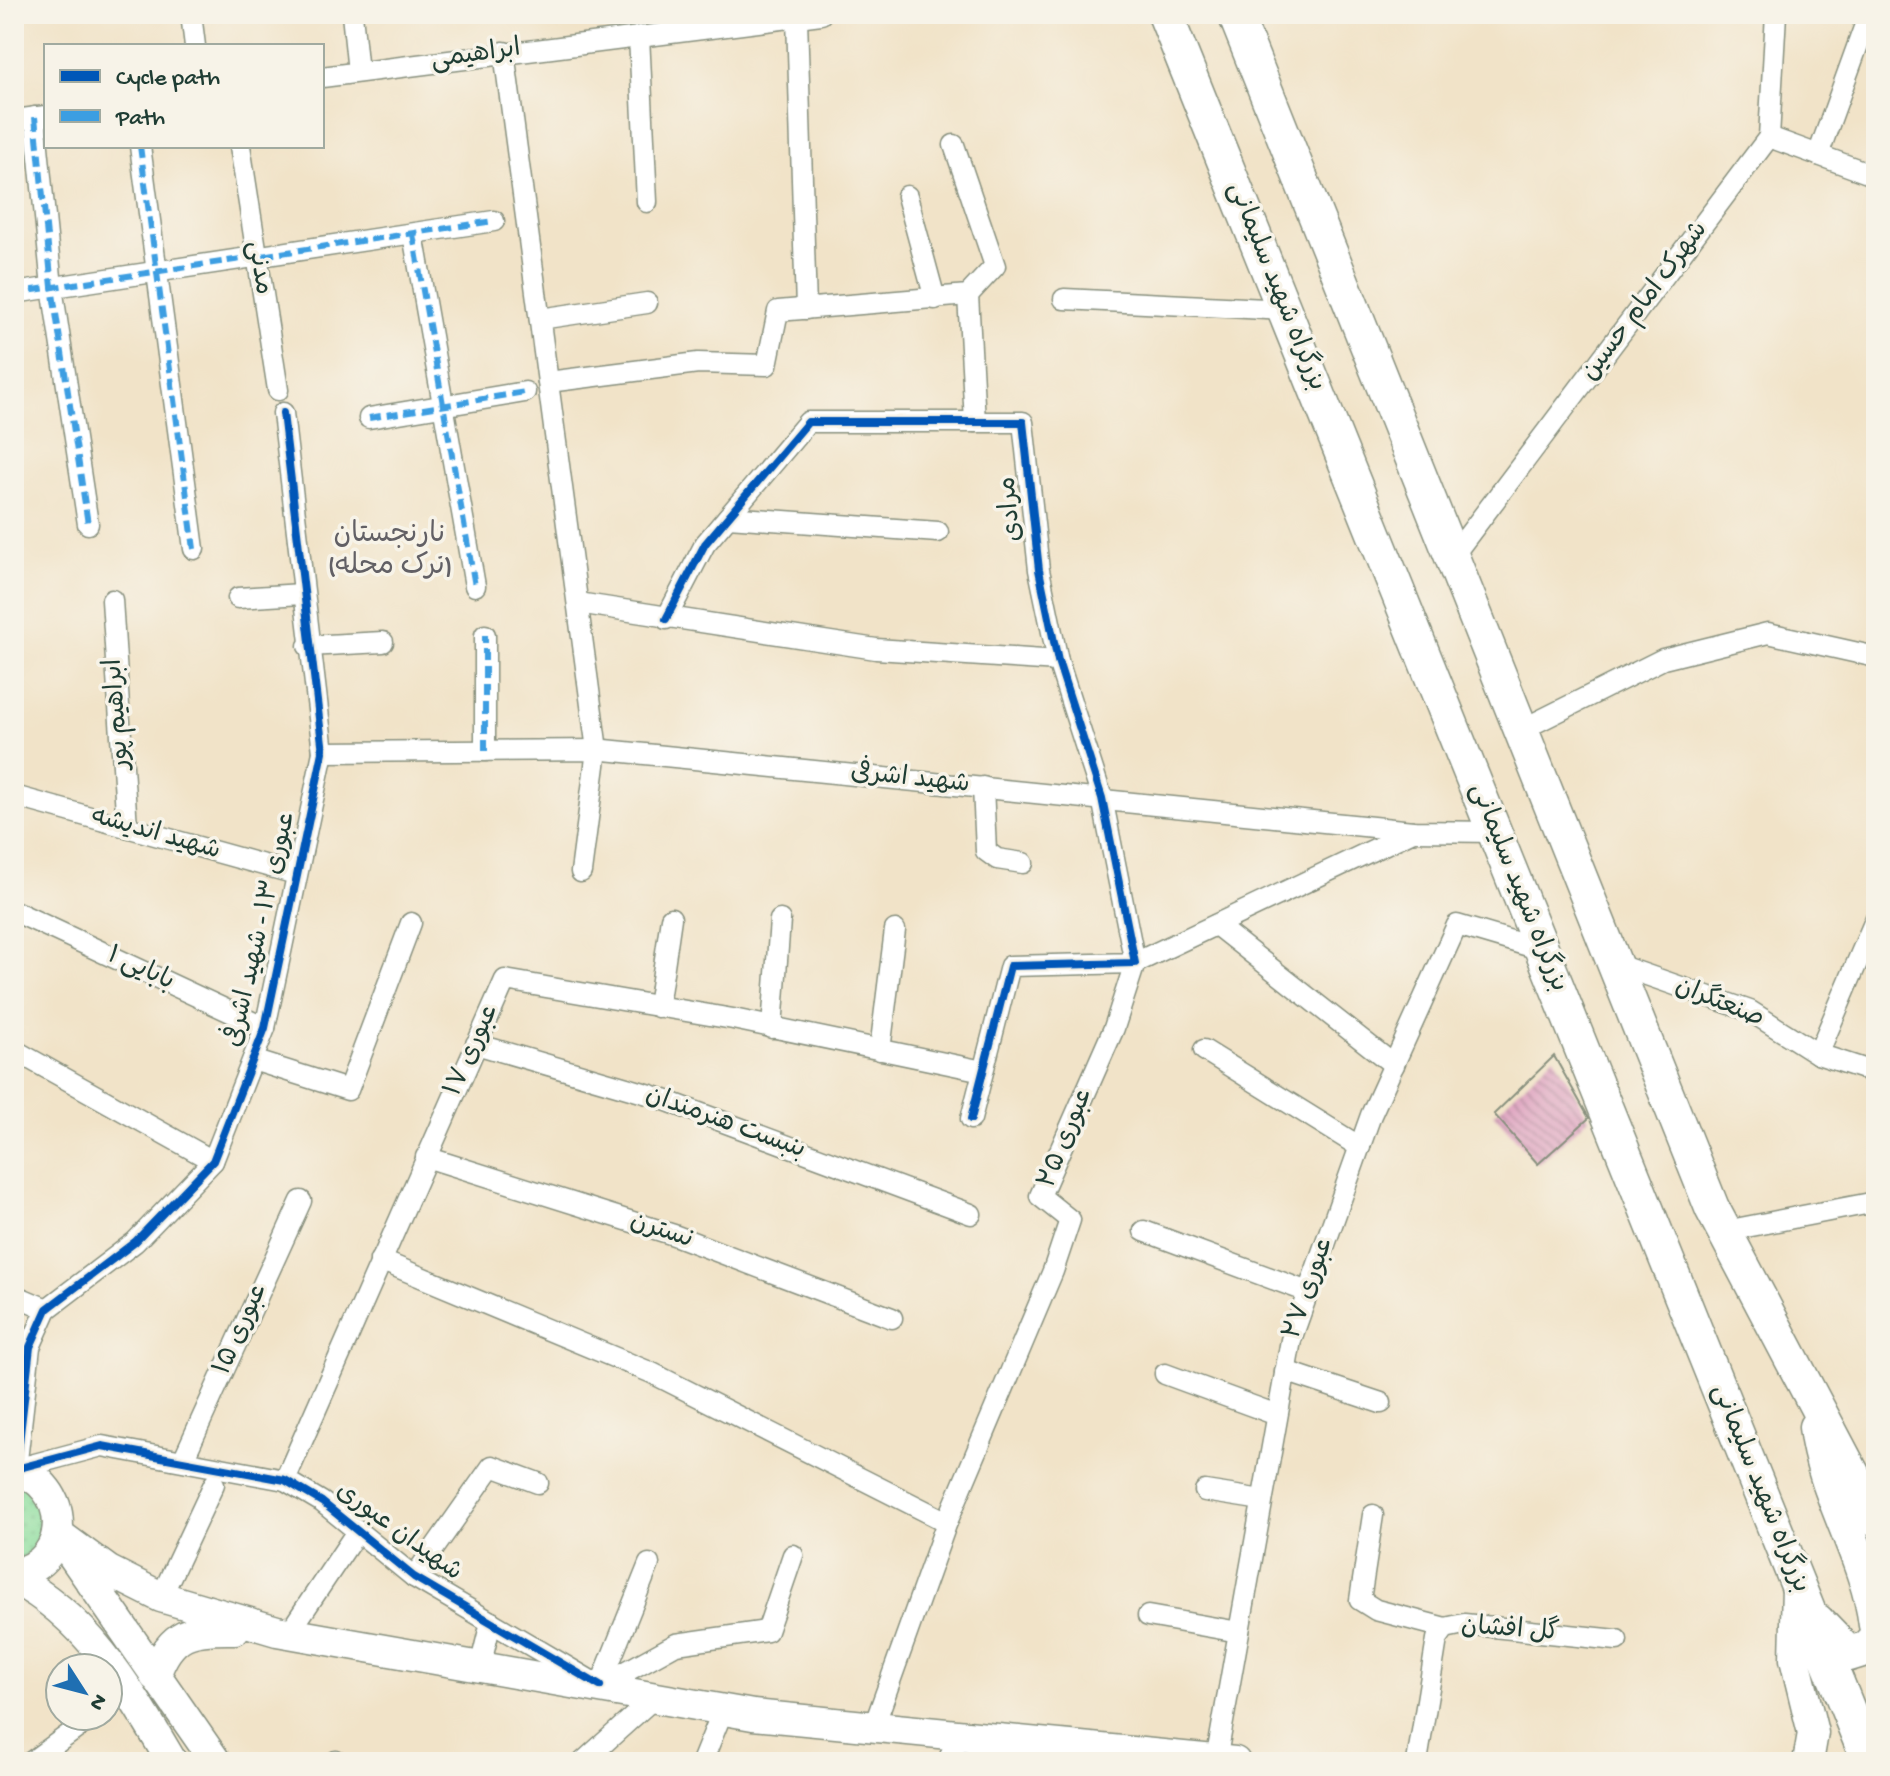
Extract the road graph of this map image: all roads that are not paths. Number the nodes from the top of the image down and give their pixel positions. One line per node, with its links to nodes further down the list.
1 (191, 14): 10 (street)
2 (352, 14): 12 (street)
3 (821, 14): 8 (street, ابراهیمی)
4 (1165, 14): 35 (highway, بزرگراه شهید سلیمانی)
5 (1235, 14): 48 (highway)
6 (1776, 14): 16 (street)
7 (1869, 14): 20 (street)
8 (797, 18): 9 (street, ابراهیمی); 34 (street)
9 (639, 36): 11 (street, ابراهیمی); 23 (street)
10 (195, 44)
11 (504, 52): 12 (street, ابراهیمی); 36 (street)
12 (358, 72): 13 (street, ابراهیمی)
13 (324, 77)
14 (41, 116): 15 (street); 28 (street)
15 (14, 120)
16 (1769, 137): 20 (street); 48 (street, شهرک امام حسین)
17 (954, 145): 30 (street)
18 (140, 148): 27 (street)
19 (240, 148): 26 (street, مدنی)
20 (1818, 155): 21 (street)
21 (1876, 176)
22 (907, 196): 31 (street)
23 (647, 202)
24 (494, 221): 25 (street)
25 (413, 234): 26 (street); 40 (street)
26 (255, 257): 27 (street); 38 (street, مدنی)
27 (158, 272): 28 (street); 47 (street)
28 (52, 287): 29 (street); 45 (street)
29 (14, 293)
30 (968, 295): 31 (street); 43 (street)
31 (935, 299): 34 (street)
32 (1064, 299): 35 (street)
33 (647, 303): 36 (street)
34 (806, 309): 37 (street)
35 (1284, 310): 69 (highway, بزرگراه شهید سلیمانی)
36 (540, 319): 37 (street)
37 (548, 382): 53 (street)
38 (278, 390)
39 (525, 392): 40 (street)
40 (446, 406): 42 (street); 49 (street)
41 (283, 413): 50 (street, عبوری ۱۳ - شهید اشرفی)
42 (369, 418)
43 (975, 422): 44 (street, مرادی); 59 (street, مرادی)
44 (728, 517): 46 (street); 54 (street)
45 (88, 524)
46 (938, 532)
47 (194, 549)
48 (1452, 557): 60 (highway)
49 (475, 586)
50 (302, 594): 51 (street); 57 (street, عبوری ۱۳ - شهید اشرفی)
51 (238, 598)
52 (112, 600): 67 (street, ابراهیم پور)
53 (578, 603): 54 (street); 61 (street)
54 (666, 619): 59 (street)
55 (485, 635): 62 (street)
56 (383, 642): 57 (street)
57 (308, 646): 63 (street, عبوری ۱۳ - شهید اشرفی)
58 (1876, 657): 60 (street)
59 (1058, 661): 66 (street, مرادی)
60 (1521, 730): 82 (highway)
61 (597, 750): 62 (street, شهید اشرفی); 64 (street, شهید اشرفی); 71 (street)
62 (485, 751): 63 (street, شهید اشرفی)
63 (323, 752): 72 (street, عبوری ۱۳ - شهید اشرفی)
64 (983, 787): 66 (street, شهید اشرفی); 70 (street)
65 (14, 796): 67 (street, شهید اندیشه)
66 (1102, 798): 68 (street, شهید اشرفی); 81 (street, مرادی)
67 (127, 827): 72 (street, شهید اندیشه)
68 (1413, 831): 69 (street, شهید اشرفی); 78 (street)
69 (1495, 832): 80 (highway, بزرگراه شهید سلیمانی)
70 (1023, 863)
71 (581, 872)
72 (296, 874): 84 (street, عبوری ۱۳ - شهید اشرفی)
73 (14, 911): 84 (street, بابایی ۱)
74 (671, 918): 83 (street)
75 (1876, 918): 90 (street)
76 (780, 920): 85 (street)
77 (411, 923): 91 (street)
78 (1216, 925): 81 (street); 92 (street)
79 (895, 930): 88 (street)
80 (1542, 950): 92 (street, عبوری ۲۷); 131 (highway, بزرگراه شهید سلیمانی)
81 (1135, 963): 93 (street); 124 (street, عبوری ۲۵)
82 (1615, 964): 90 (street, صنعتگران); 102 (highway)
83 (658, 1007): 85 (street, عبوری ۱۷); 86 (street, عبوری ۱۷)
84 (265, 1028): 91 (street, عبوری ۱۳ - شهید اشرفی)
85 (772, 1028): 88 (street, عبوری ۱۷)
86 (476, 1044): 97 (street, عبوری ۱۷); 101 (street, بنبست هنرمندان)
87 (14, 1050): 98 (street)
88 (880, 1050): 93 (street, عبوری ۱۷)
89 (1204, 1050): 96 (street)
90 (1818, 1054): 94 (street, صنعتگران)
91 (253, 1060): 98 (street, عبوری ۱۳ - شهید اشرفی)
92 (1394, 1065): 96 (street, عبوری ۲۷)
93 (983, 1071): 95 (street)
94 (1876, 1073)
95 (971, 1119)
96 (1360, 1147): 105 (street, عبوری ۲۷)
97 (426, 1157): 104 (street, عبوری ۱۷); 108 (street, نسترن)
98 (213, 1161): 107 (street, عبوری ۱۳ - شهید اشرفی)
99 (301, 1201): 114 (street, عبوری ۱۵)
100 (1876, 1202): 102 (street)
101 (971, 1214)
102 (1719, 1220): 111 (highway)
103 (1144, 1231): 105 (street)
104 (380, 1260): 116 (street, عبوری ۱۷); 124 (street)
105 (1308, 1292): 109 (street, عبوری ۲۷)
106 (14, 1295): 107 (street)
107 (47, 1309): 115 (street, عبوری ۱۳ - شهید اشرفی)
108 (892, 1318)
109 (1285, 1371): 112 (street); 113 (street, عبوری ۲۷)
110 (1165, 1374): 113 (street)
111 (1810, 1393): 117 (highway); 135 (highway)
112 (1381, 1403)
113 (1277, 1415): 121 (street, عبوری ۲۷)
114 (184, 1458): 115 (street, شهیدان عبوری); 116 (street, شهیدان عبوری)
115 (15, 1469): 126 (main road)
116 (285, 1480): 125 (street, شهیدان عبوری)
117 (1867, 1480): 123 (highway)
118 (538, 1483): 130 (street)
119 (214, 1484): 132 (street)
120 (1205, 1491): 121 (street)
121 (1262, 1500): 138 (street, عبوری ۲۷)
122 (1373, 1515): 136 (street)
123 (1876, 1519)
124 (947, 1522): 146 (street, عبوری ۲۵)
125 (358, 1530): 130 (street, شهیدان عبوری); 137 (street)
126 (57, 1533): 129 (main road); 132 (main road, شهیدان عبوری); 143 (main road)
127 (793, 1555): 142 (street)
128 (649, 1564): 142 (street)
129 (14, 1576): 143 (main road)
130 (414, 1577): 134 (street, شهیدان عبوری)
131 (1801, 1593): 139 (highway); 157 (main road); 158 (highway, بزرگراه شهید سلیمانی)
132 (161, 1597): 137 (main road, شهیدان عبوری)
133 (1148, 1616): 138 (street)
134 (491, 1622): 141 (street); 142 (street, شهیدان عبوری)
135 (1876, 1625)
136 (1445, 1628): 140 (street, گل افشان); 156 (street, گل افشان)
137 (283, 1632): 141 (main road, شهیدان عبوری); 143 (main road, شهیدان عبوری)
138 (1239, 1632): 150 (street, عبوری ۲۷)
139 (1876, 1638)
140 (1617, 1640)
141 (480, 1667): 142 (main road, شهیدان عبوری)
142 (600, 1686): 144 (main road, شهیدان عبوری)
143 (131, 1690): 152 (main road); 153 (main road)
144 (655, 1697): 145 (main road, شهیدان عبوری); 154 (street)
145 (723, 1710): 146 (main road, شهیدان عبوری); 155 (street)
146 (874, 1726): 148 (main road, شهیدان عبوری)
147 (72, 1732): 151 (street)
148 (953, 1748): 149 (main road, شهیدان عبوری)
149 (1157, 1760): 150 (main road, شهیدان عبوری)
150 (1226, 1761)
151 (31, 1762)
152 (172, 1762)
153 (216, 1762)
154 (583, 1762)
155 (702, 1762)
156 (1417, 1762)
157 (1808, 1762)
158 (1869, 1762)

